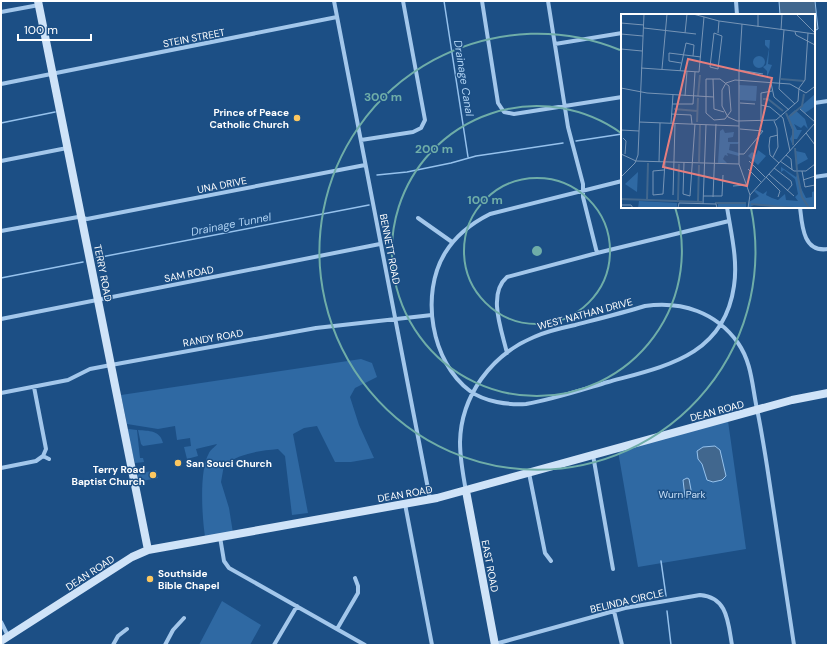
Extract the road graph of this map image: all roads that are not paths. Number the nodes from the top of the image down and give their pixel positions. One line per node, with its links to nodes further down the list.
1 (334, 1): 9 (street, BENNETT ROAD)
2 (404, 1): 18 (street)
3 (482, 1): 17 (street)
4 (548, 1): 11 (street)
5 (736, 1): 8 (street)
6 (39, 3): 7 (street); 12 (main road, TERRY ROAD)
7 (1, 12)
8 (738, 14)
9 (338, 17): 12 (street, STEIN STREET); 18 (street, BENNETT ROAD)
10 (621, 33): 11 (street)
11 (555, 44): 17 (street)
12 (53, 74): 13 (street, STEIN STREET); 19 (main road, TERRY ROAD)
13 (1, 84)
14 (621, 97): 17 (street)
15 (828, 101): 16 (street)
16 (815, 103)
17 (564, 106): 25 (street)
18 (361, 140): 21 (street, BENNETT ROAD)
19 (68, 148): 20 (street); 28 (main road, TERRY ROAD)
20 (1, 161)
21 (365, 165): 28 (street, UNA DRIVE); 33 (street, BENNETT ROAD)
22 (828, 175): 23 (street)
23 (815, 177)
24 (621, 181): 25 (street)
25 (583, 190): 32 (street); 35 (street)
26 (727, 208): 30 (street)
27 (800, 208): 34 (street)
28 (82, 218): 31 (street, UNA DRIVE); 36 (main road, TERRY ROAD)
29 (418, 218): 32 (street)
30 (729, 221): 35 (street); 40 (street)
31 (1, 231)
32 (452, 242): 37 (street)
33 (380, 244): 36 (street, SAM ROAD); 39 (street, BENNETT ROAD)
34 (828, 249)
35 (597, 253): 41 (street)
36 (98, 300): 38 (street, SAM ROAD); 42 (main road, TERRY ROAD)
37 (432, 315): 39 (street, RANDY ROAD); 44 (street)
38 (1, 319)
39 (395, 319): 42 (street, RANDY ROAD); 54 (street, BENNETT ROAD)
40 (721, 324): 41 (street, WEST NATHAN DRIVE); 44 (street); 47 (street)
41 (507, 353): 44 (street, WEST NATHAN DRIVE)
42 (111, 365): 43 (street, RANDY ROAD); 57 (main road, TERRY ROAD)
43 (34, 387): 45 (street, RANDY ROAD); 49 (street)
44 (472, 392): 53 (street, WEST NATHAN DRIVE)
45 (1, 393)
46 (828, 393): 47 (main road, DEAN ROAD)
47 (757, 410): 48 (main road, DEAN ROAD); 76 (street)
48 (593, 455): 52 (main road, DEAN ROAD); 59 (street)
49 (43, 456): 50 (street); 51 (street)
50 (49, 459)
51 (1, 468)
52 (529, 473): 53 (main road, DEAN ROAD); 58 (street)
53 (466, 490): 54 (main road, DEAN ROAD); 68 (main road, EAST ROAD)
54 (430, 499): 55 (main road, DEAN ROAD)
55 (405, 504): 56 (main road, DEAN ROAD); 73 (street)
56 (220, 537): 57 (main road, DEAN ROAD); 61 (street)
57 (148, 550): 67 (main road, DEAN ROAD)
58 (551, 561)
59 (613, 569)
60 (355, 578): 66 (street)
61 (297, 606): 66 (street); 71 (street)
62 (614, 611): 68 (street, BELINDA CIRCLE); 74 (street); 75 (street, BELINDA CIRCLE)
63 (184, 618): 70 (street)
64 (1, 622): 67 (street)
65 (127, 629): 69 (street)
66 (337, 629): 72 (street)
67 (4, 639)
68 (495, 644)
69 (113, 645)
70 (165, 645)
71 (274, 645)
72 (365, 645)
73 (432, 645)
74 (622, 645)
75 (732, 645)
76 (794, 645)

